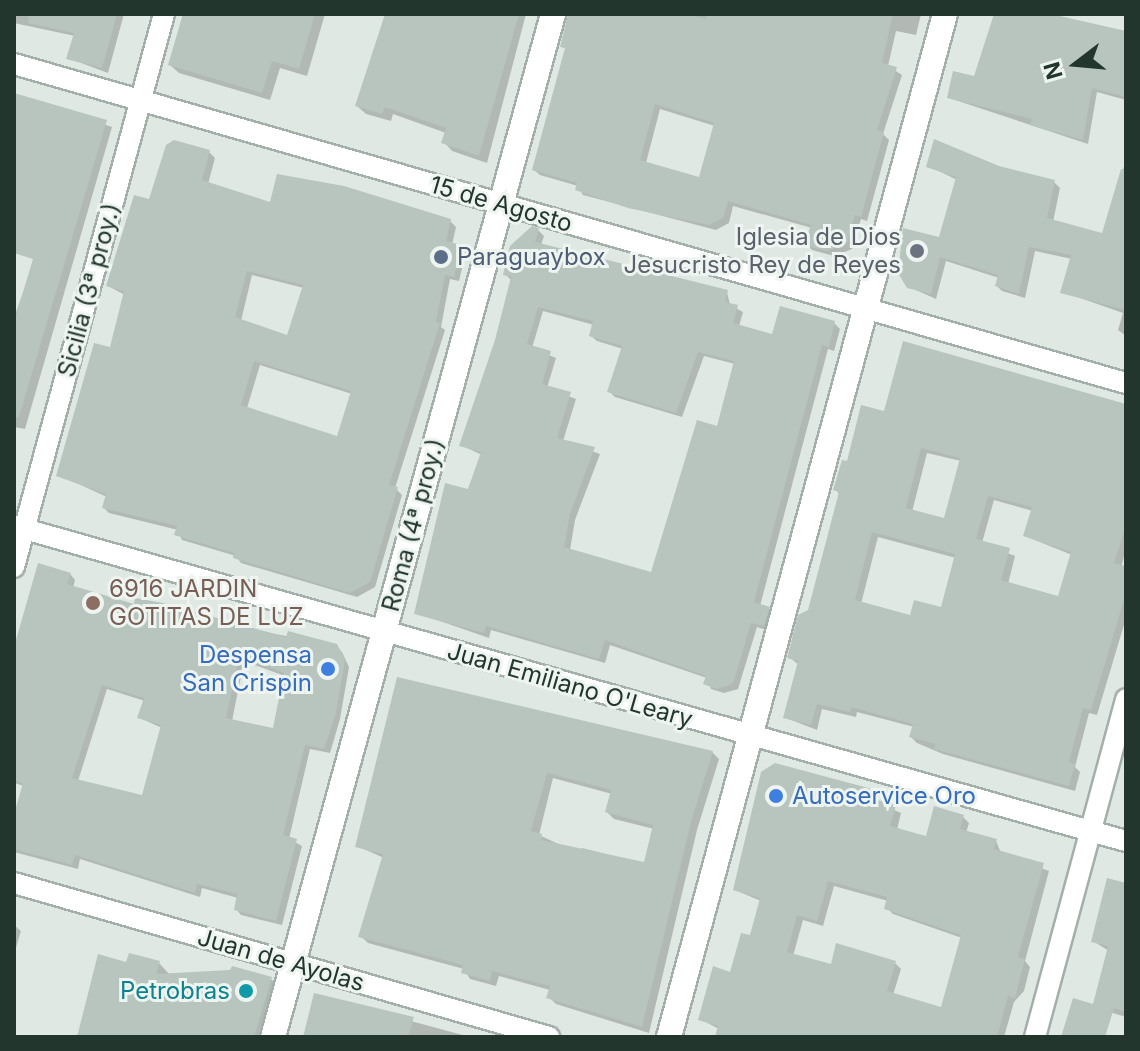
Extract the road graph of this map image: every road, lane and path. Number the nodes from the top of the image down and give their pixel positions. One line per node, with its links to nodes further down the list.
1 (164, 14): 5 (street, Sicilia (3ª proy.))
2 (553, 14): 6 (street, Roma (4ª proy.))
3 (945, 14): 7 (street)
4 (14, 64): 5 (street, 15 de Agosto)
5 (141, 100): 6 (street, 15 de Agosto); 9 (street, Sicilia (3ª proy.))
6 (502, 204): 7 (street, 15 de Agosto); 11 (street, Roma (4ª proy.))
7 (864, 309): 8 (street, 15 de Agosto); 13 (street)
8 (1126, 383)
9 (19, 528): 10 (street, Sicilia (3ª proy.)); 11 (street, Juan Emiliano O'Leary)
10 (14, 567)
11 (384, 632): 13 (street, Juan Emiliano O'Leary); 17 (street, Roma (4ª proy.))
12 (1126, 699): 14 (street)
13 (747, 736): 14 (street, Juan Emiliano O'Leary); 20 (street)
14 (1090, 831): 15 (street, Juan Emiliano O'Leary); 21 (street)
15 (1126, 841)
16 (14, 883): 17 (street, Juan de Ayolas)
17 (293, 964): 18 (street, Roma (4ª proy.)); 19 (street, Juan de Ayolas)
18 (273, 1037)
19 (549, 1037)
20 (669, 1037)
21 (1035, 1037)

